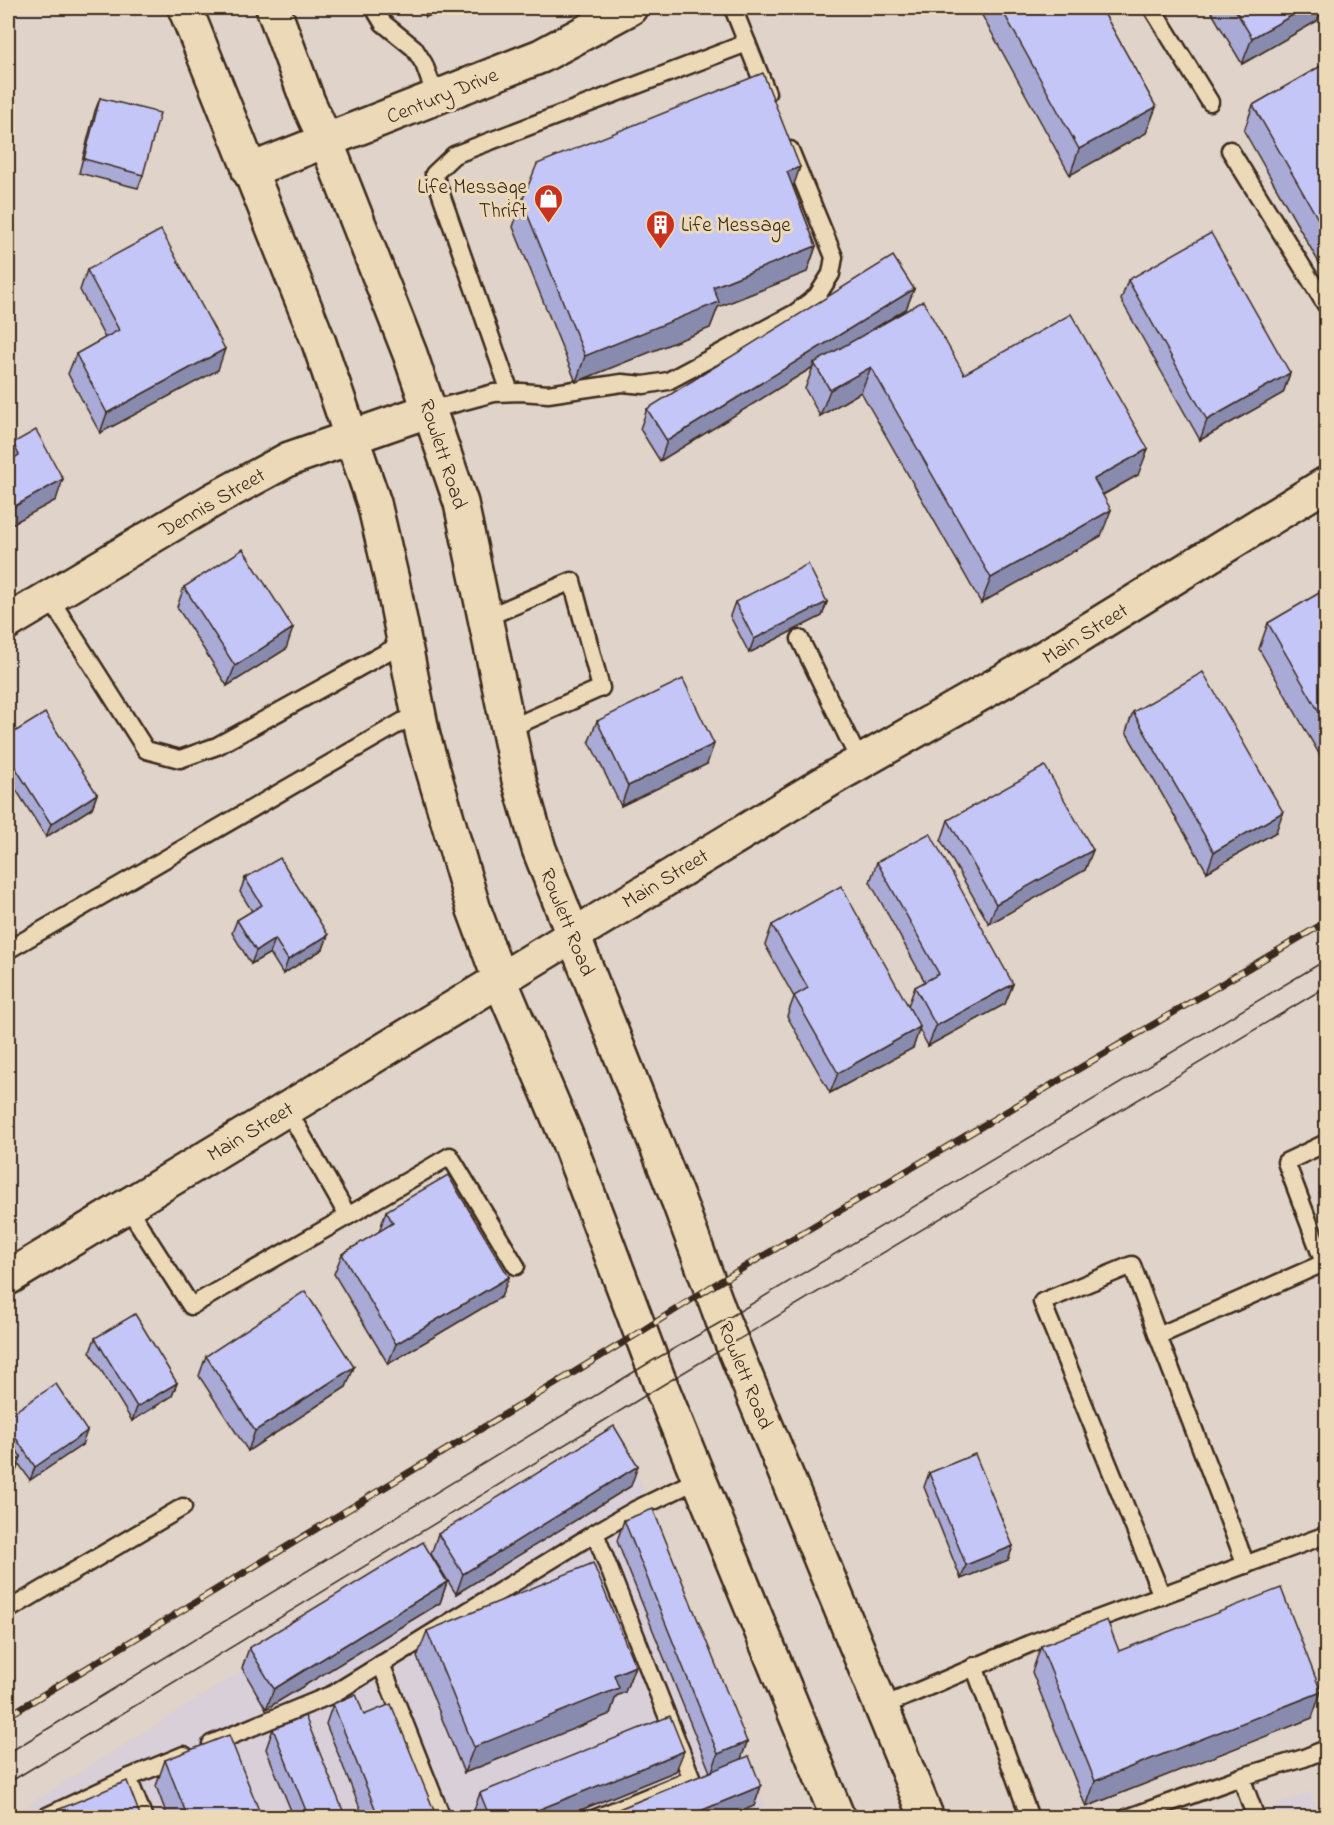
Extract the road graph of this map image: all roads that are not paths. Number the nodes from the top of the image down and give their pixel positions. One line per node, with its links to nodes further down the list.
1 (185, 8): 14 (main road)
2 (273, 8): 12 (main road, Rowlett Road)
3 (374, 8): 8 (lane)
4 (630, 8): 8 (main road, Century Drive)
5 (733, 8): 7 (lane)
6 (1152, 8): 9 (lane)
7 (747, 44): 10 (lane); 16 (lane)
8 (436, 97): 12 (main road, Century Drive)
9 (1210, 102)
10 (774, 109)
11 (783, 131): 16 (lane)
12 (326, 141): 14 (main road, Century Drive); 17 (main road, Rowlett Road)
13 (1230, 150): 15 (lane)
14 (249, 171): 18 (main road)
15 (1326, 305)
16 (510, 392): 17 (lane)
17 (430, 410): 18 (main road, Dennis Street); 21 (main road, Rowlett Road)
18 (351, 437): 20 (main road, Dennis Street); 24 (main road)
19 (1326, 484): 27 (main road, Main Street)
20 (49, 597): 22 (main road, Dennis Street); 24 (lane)
21 (485, 618): 26 (main road, Rowlett Road); 26 (lane)
22 (8, 622)
23 (800, 639): 27 (lane)
24 (405, 642): 25 (main road)
25 (419, 712): 29 (lane); 30 (main road)
26 (508, 729): 28 (main road, Rowlett Road)
27 (860, 762): 28 (main road, Main Street)
28 (573, 934): 30 (main road, Main Street); 48 (main road, Rowlett Road)
29 (8, 950)
30 (500, 980): 31 (main road, Main Street); 39 (main road)
31 (287, 1109): 33 (main road, Main Street); 34 (lane)
32 (1326, 1143): 35 (lane)
33 (127, 1206): 34 (lane); 37 (main road, Main Street)
34 (348, 1216): 36 (lane)
35 (1325, 1262): 38 (lane)
36 (516, 1266)
37 (8, 1278)
38 (1158, 1336): 43 (lane); 44 (lane)
39 (699, 1479): 41 (lane); 57 (main road)
40 (183, 1507): 45 (lane)
41 (595, 1533): 46 (lane); 56 (lane)
42 (1326, 1535): 43 (lane)
43 (1246, 1565): 44 (lane)
44 (1162, 1596): 47 (lane)
45 (8, 1610)
46 (381, 1664): 51 (lane); 55 (lane)
47 (974, 1666): 48 (lane); 52 (lane)
48 (881, 1707): 58 (main road, Rowlett Road)
49 (1326, 1749): 50 (lane)
50 (1241, 1777): 59 (lane); 60 (lane)
51 (129, 1778): 53 (lane); 54 (lane)
52 (1029, 1817)
53 (43, 1818)
54 (144, 1818)
55 (442, 1818)
56 (596, 1818)
57 (838, 1818)
58 (927, 1818)
59 (1127, 1818)
60 (1256, 1818)

